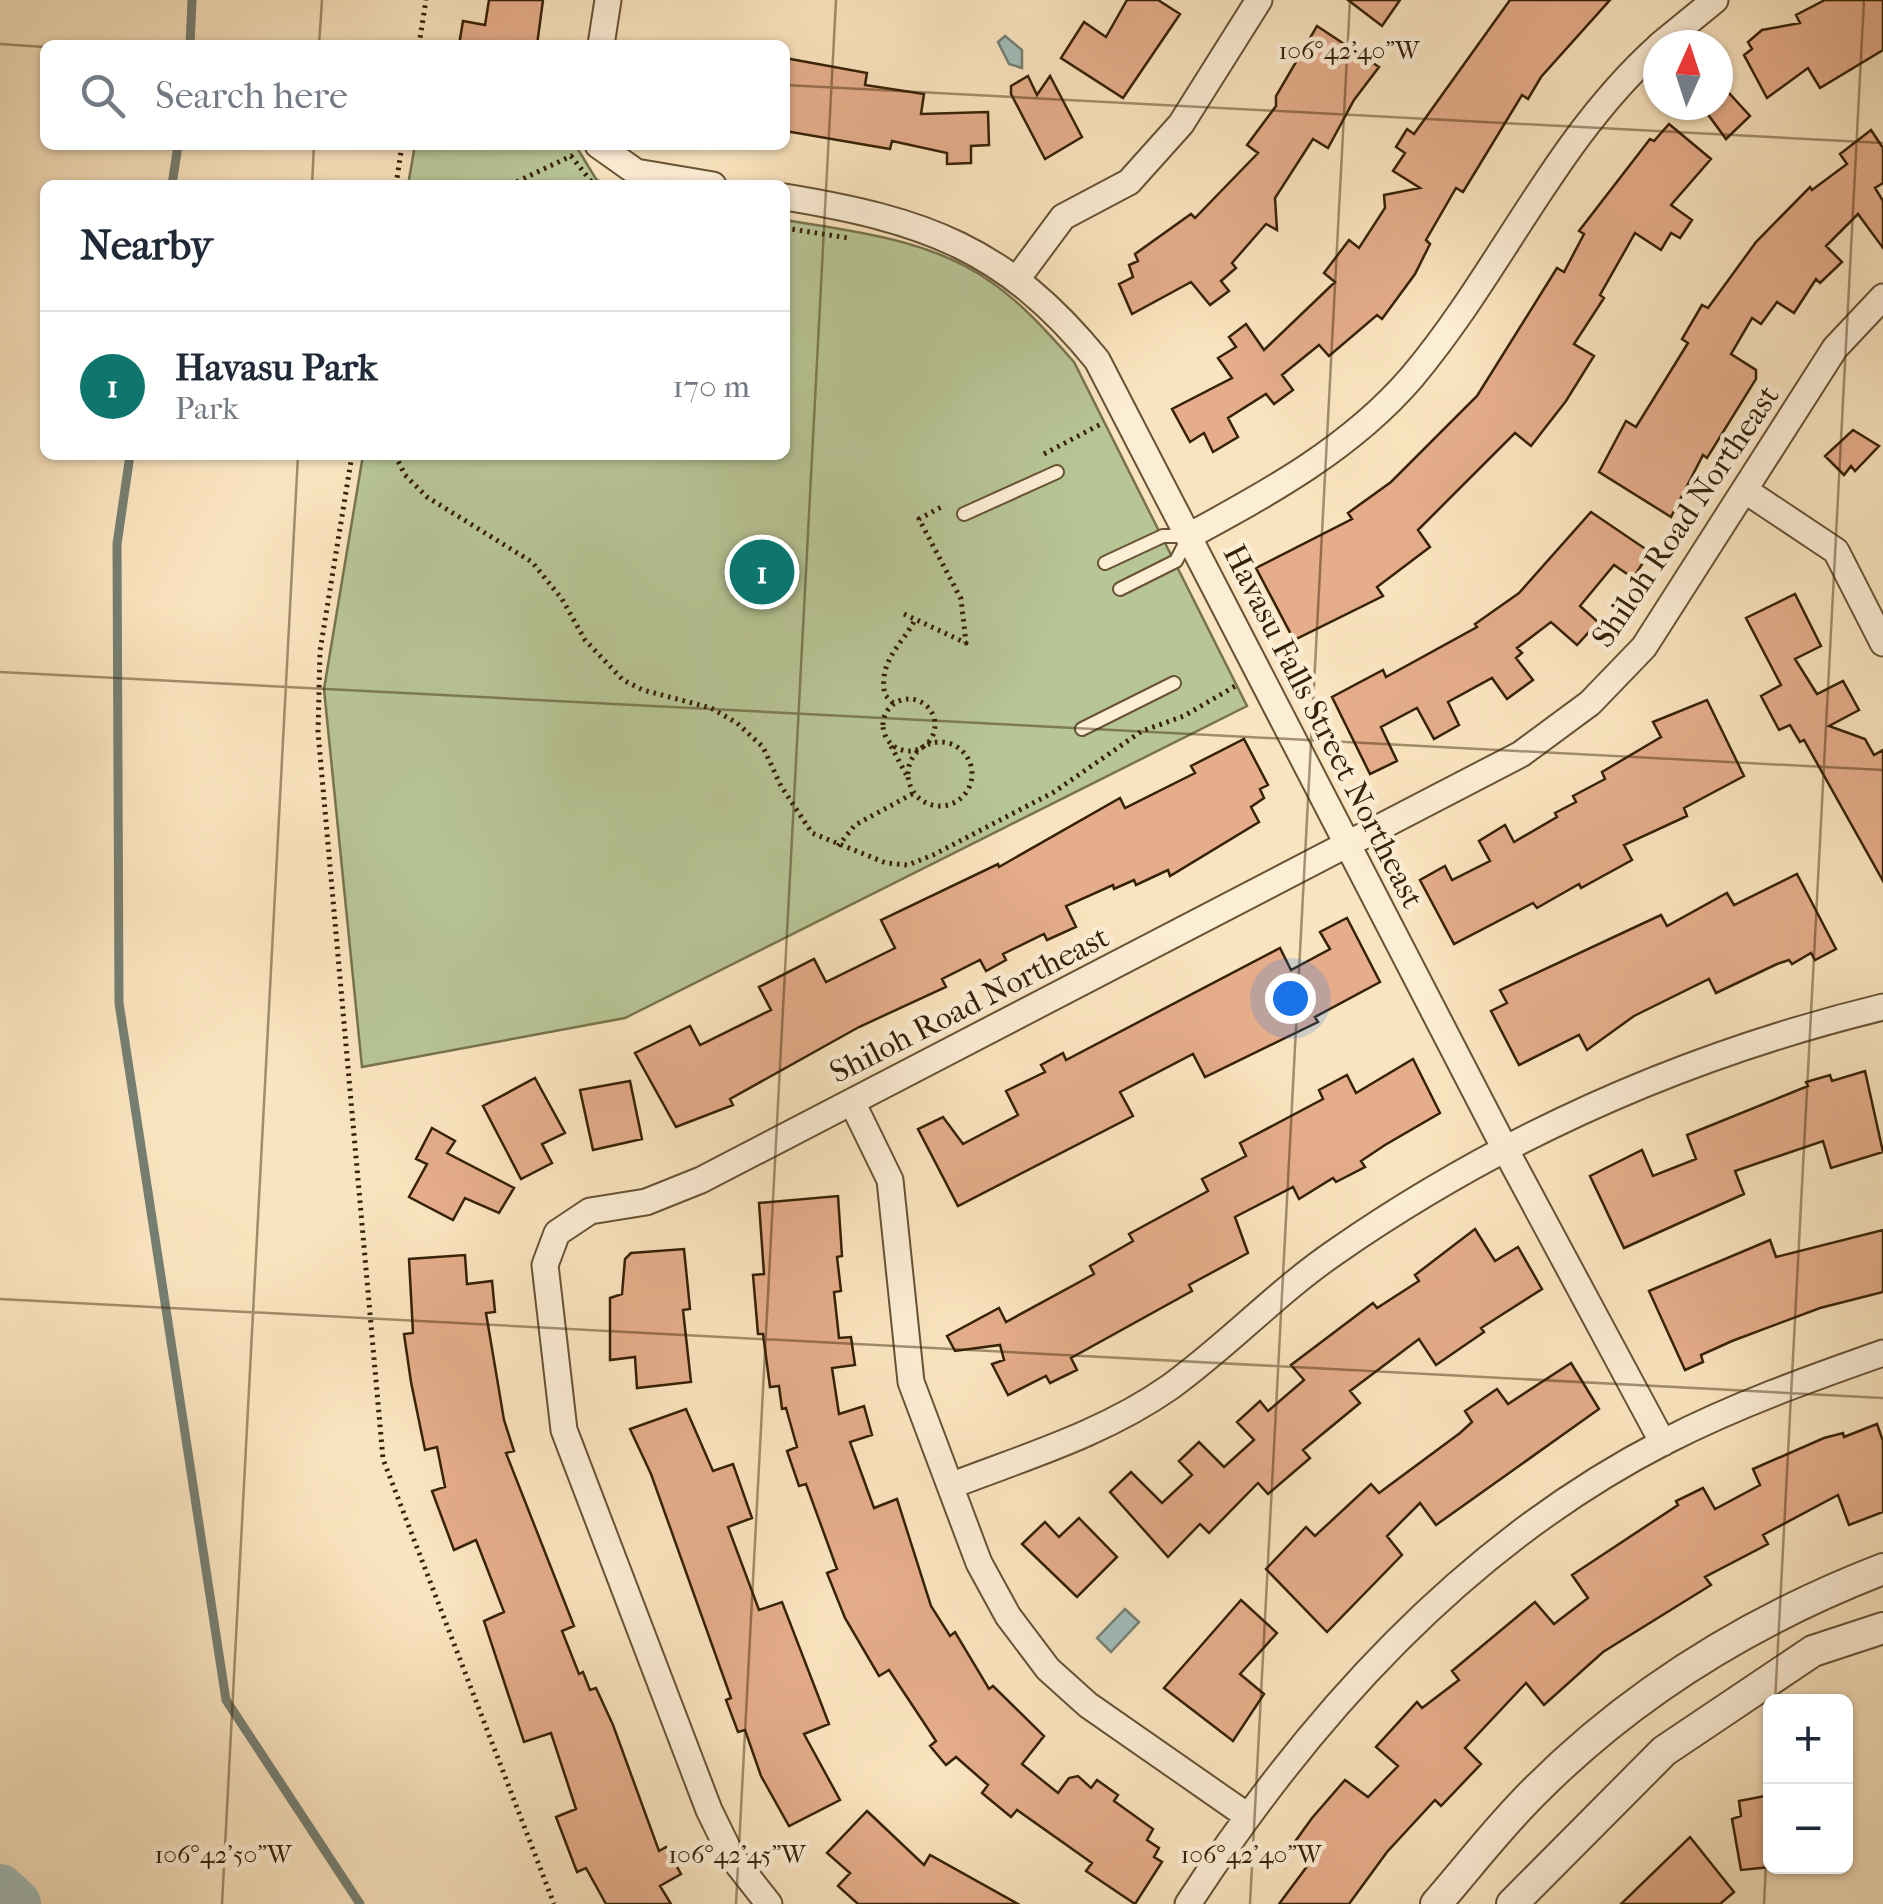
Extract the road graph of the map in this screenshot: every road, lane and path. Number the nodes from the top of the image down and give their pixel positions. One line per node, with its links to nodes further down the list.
1 (426, 0): 6 (path)
2 (608, 0): 7 (street)
3 (1260, 0): 18 (street)
4 (1715, 0): 5 (street)
5 (1678, 30)
6 (420, 40)
7 (602, 40)
8 (1643, 60): 30 (street)
9 (401, 150): 11 (path)
10 (605, 150): 14 (street)
11 (397, 180)
12 (520, 180): 13 (path)
13 (590, 180)
14 (683, 180)
15 (790, 198): 18 (street, Havasu Falls Street Northeast)
16 (790, 229): 17 (path)
17 (850, 239)
18 (1017, 278): 30 (street, Havasu Falls Street Northeast)
19 (1883, 297): 27 (street, Shiloh Road Northeast)
20 (1095, 412): 21 (path)
21 (1101, 424): 22 (path); 23 (path)
22 (1111, 441)
23 (1035, 458)
24 (351, 460): 57 (path)
25 (398, 460): 47 (path)
26 (1057, 472): 29 (lane)
27 (1746, 491): 35 (street); 46 (street, Shiloh Road Northeast)
28 (952, 502): 34 (path)
29 (964, 514)
30 (1188, 536): 31 (lane); 32 (lane); 46 (street, Havasu Falls Street Northeast)
31 (1105, 563)
32 (1120, 589)
33 (904, 614): 34 (path)
34 (916, 620): 38 (path)
35 (1883, 643)
36 (1229, 670): 47 (path)
37 (1174, 683): 39 (lane)
38 (894, 703): 40 (path); 41 (path)
39 (1082, 729)
40 (934, 731): 42 (path); 43 (path)
41 (887, 740): 43 (path); 44 (path)
42 (948, 742): 43 (path); 45 (path)
43 (922, 747): 44 (path)
44 (908, 779): 45 (path)
45 (914, 792): 47 (path)
46 (1350, 844): 49 (street, Shiloh Road Northeast); 50 (street, Havasu Falls Street Northeast)
47 (838, 846)
48 (1883, 1006): 50 (street)
49 (852, 1102): 53 (street); 58 (street, Shiloh Road Northeast)
50 (1504, 1147): 52 (street, Havasu Falls Street Northeast); 53 (street)
51 (1883, 1352): 52 (street)
52 (1664, 1442): 56 (street)
53 (950, 1486): 56 (street)
54 (1883, 1569): 60 (street)
55 (1883, 1628): 61 (street)
56 (1246, 1816): 59 (street)
57 (554, 1904)
58 (769, 1904)
59 (1188, 1904)
60 (1436, 1904)
61 (1512, 1904)

